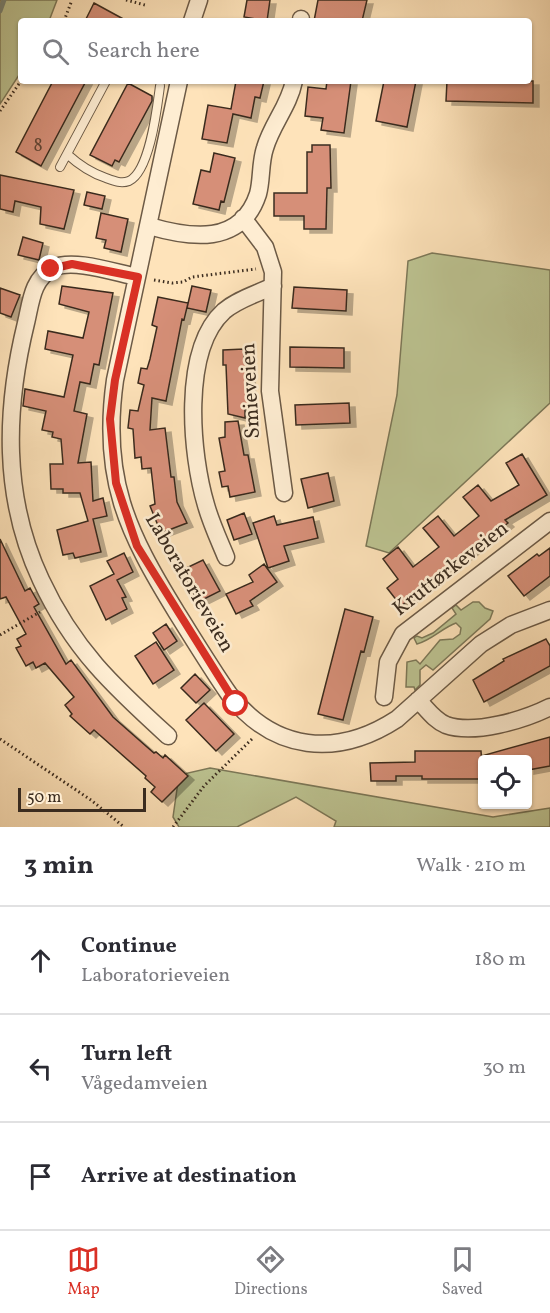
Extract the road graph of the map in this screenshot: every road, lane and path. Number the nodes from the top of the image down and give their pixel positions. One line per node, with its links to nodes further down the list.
1 (72, 0): 5 (path)
2 (126, 0): 4 (path)
3 (199, 0): 6 (street)
4 (145, 5)
5 (65, 18)
6 (193, 18)
7 (19, 84): 12 (path)
8 (104, 84): 13 (lane)
9 (178, 84): 16 (street, Laboratorieveien)
10 (293, 84): 15 (street)
11 (160, 86): 13 (lane)
12 (0, 111)
13 (67, 154): 14 (lane)
14 (60, 167)
15 (243, 218): 16 (street); 17 (street, Smieveien)
16 (149, 226): 18 (street, Laboratorieveien)
17 (272, 264): 18 (path); 19 (street, Smieveien)
18 (138, 277): 23 (street); 29 (street, Laboratorieveien)
19 (273, 286): 20 (street, Smieveien); 22 (street, Smieveien)
20 (284, 493)
21 (550, 521): 26 (street, Kruttørkeveien)
22 (226, 557)
23 (54, 605): 25 (path); 30 (street)
24 (550, 610): 27 (street, Laboratorieveien)
25 (0, 635)
26 (384, 697)
27 (418, 700): 28 (street); 29 (street, Laboratorieveien)
28 (550, 708)
29 (262, 726): 33 (path)
30 (168, 736)
31 (0, 739): 32 (path)
32 (123, 827)
33 (173, 827)

